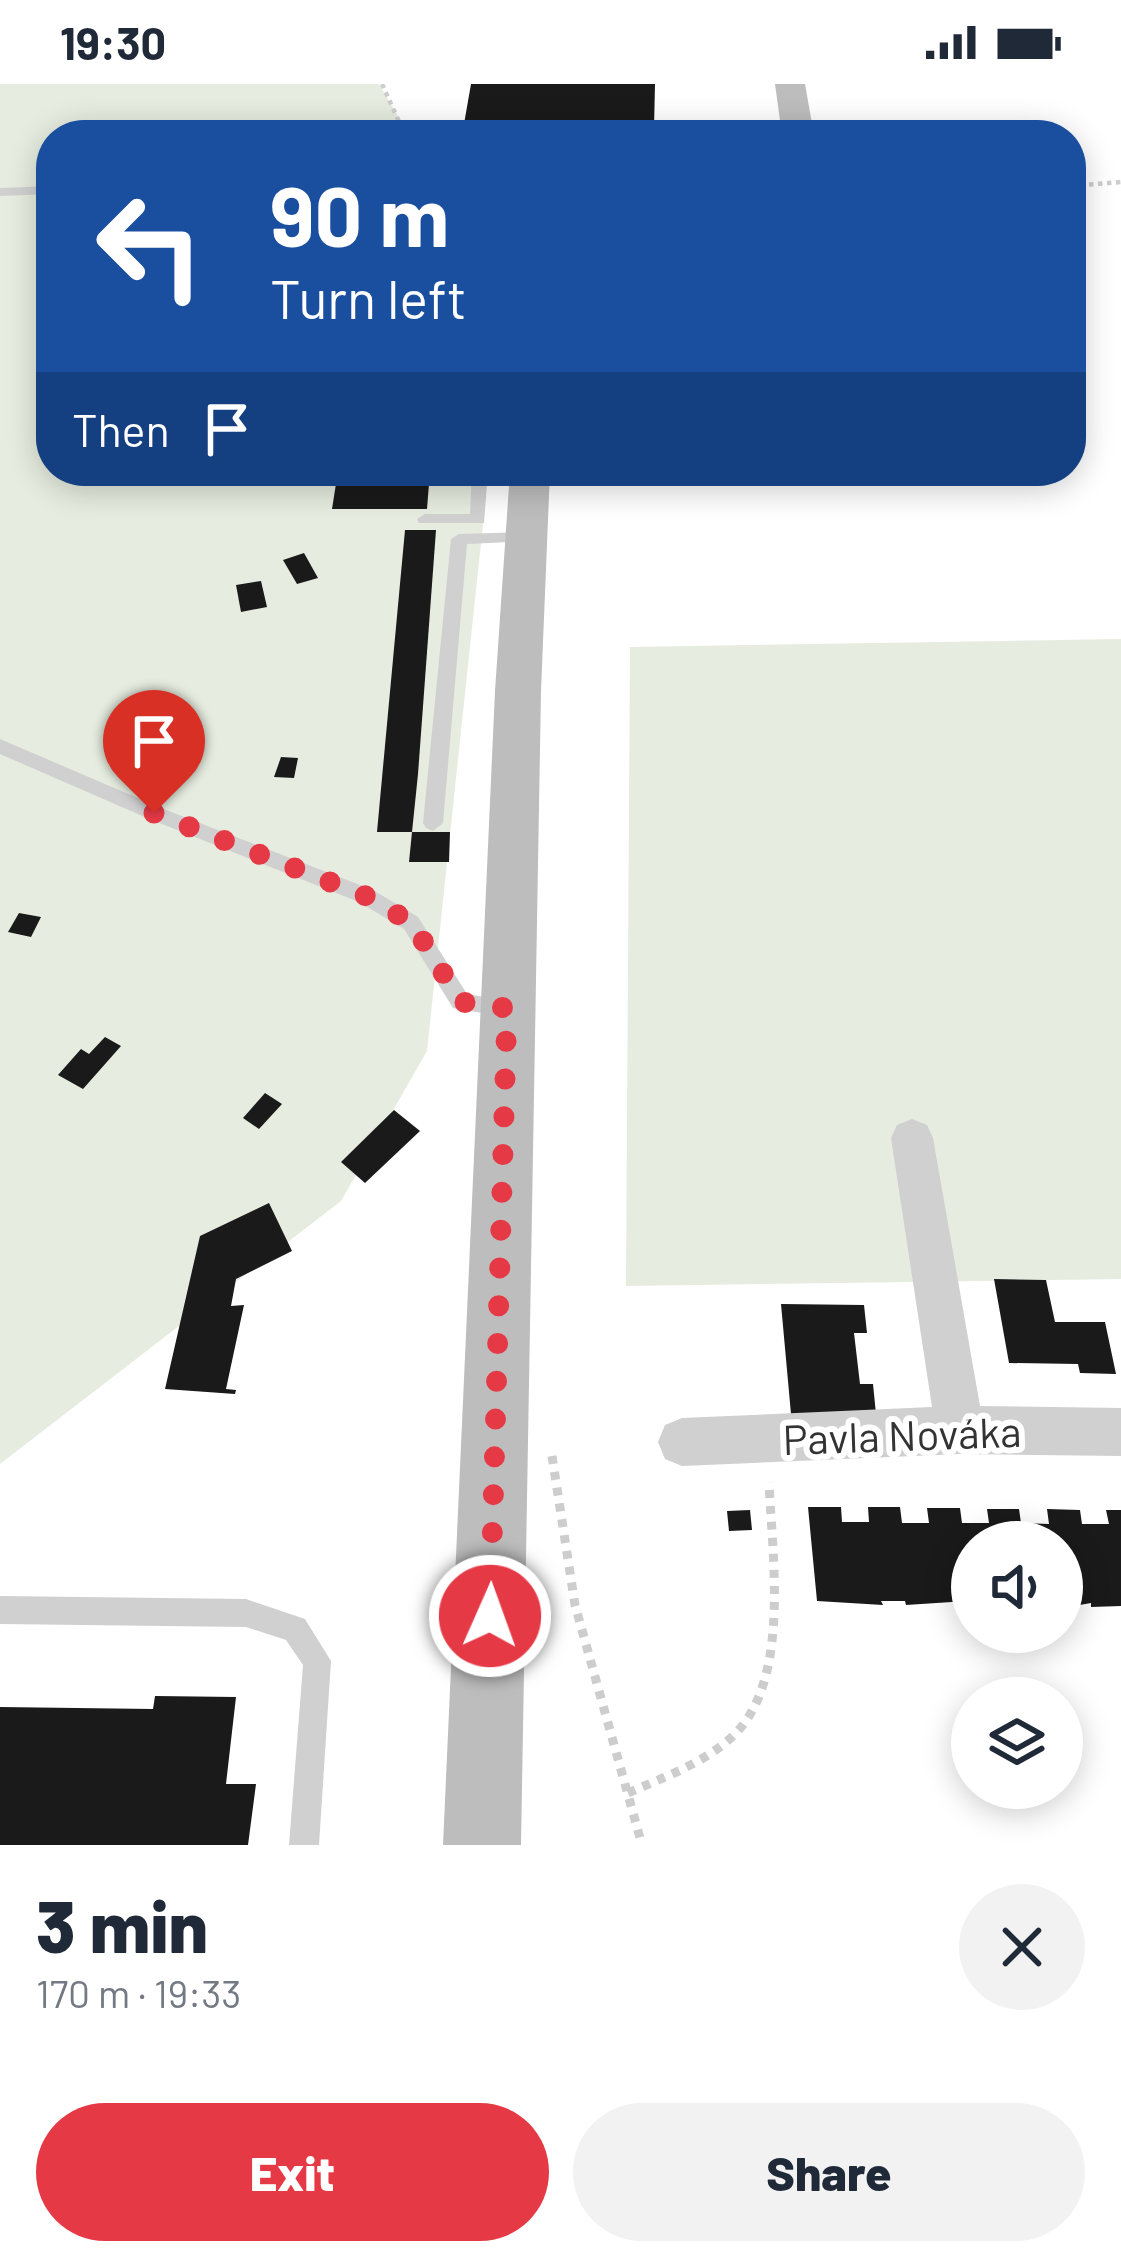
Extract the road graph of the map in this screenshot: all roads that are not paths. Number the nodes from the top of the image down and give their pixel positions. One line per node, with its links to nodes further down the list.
1 (790, 84): 2 (main road)
2 (796, 120)
3 (36, 191): 4 (lane)
4 (0, 192)
5 (480, 486): 7 (lane)
6 (529, 486): 8 (main road)
7 (425, 519)
8 (525, 537): 10 (lane); 11 (main road)
9 (0, 746): 11 (lane)
10 (433, 823)
11 (507, 1008): 18 (main road)
12 (912, 1138): 13 (street)
13 (960, 1430): 14 (street, Pavla Nováka); 15 (street, Pavla Nováka)
14 (1121, 1432)
15 (682, 1442)
16 (0, 1610): 17 (lane)
17 (304, 1845)
18 (482, 1845)

